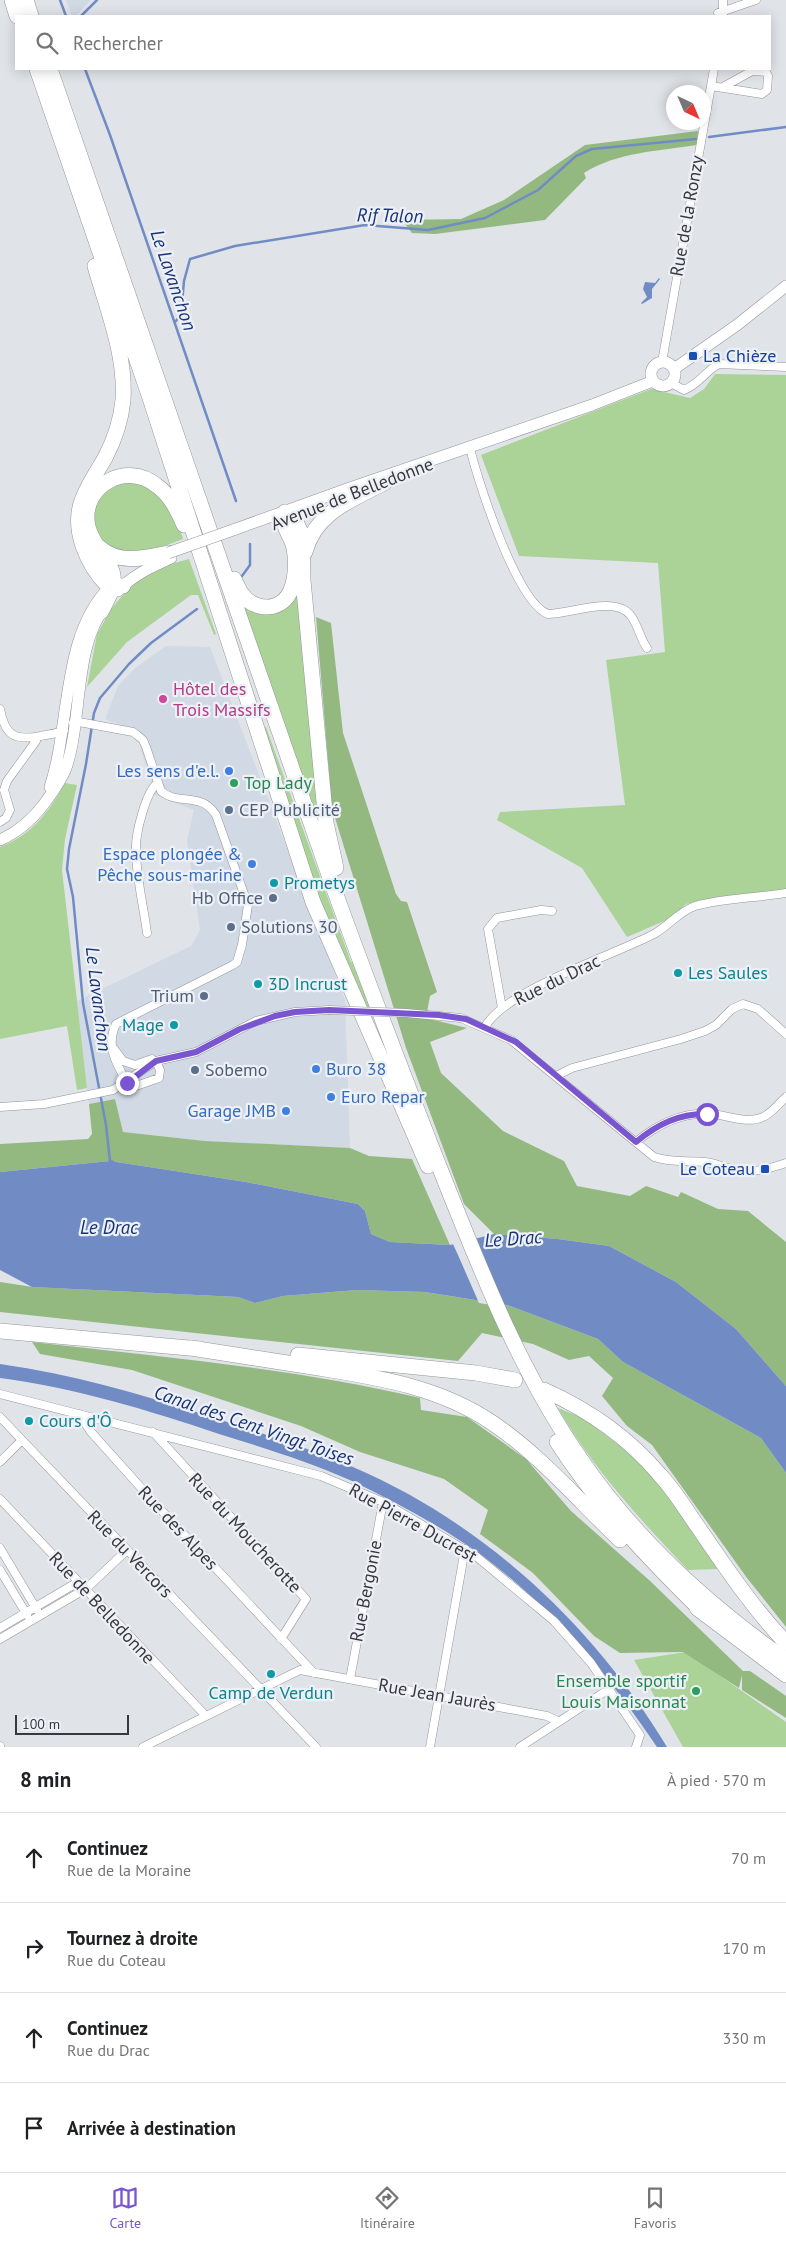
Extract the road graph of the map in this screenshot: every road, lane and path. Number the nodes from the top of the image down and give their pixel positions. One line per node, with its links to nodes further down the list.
1 (12, 0): 6 (highway)
2 (26, 0): 7 (highway)
3 (723, 0): 5 (street)
4 (756, 0): 5 (street)
5 (721, 14)
6 (18, 15)
7 (32, 15)
8 (41, 70): 21 (highway)
9 (41, 70): 28 (highway)
10 (41, 70): 37 (highway)
11 (714, 70): 12 (street, Rue de la Ronzy)
12 (711, 86): 13 (street)
13 (723, 87): 13 (street)
14 (703, 130): 16 (street, Rue de la Ronzy)
15 (786, 286): 18 (main road)
16 (662, 362): 18 (main road); 19 (main road)
17 (786, 367): 20 (street)
18 (674, 369): 20 (main road)
19 (654, 380): 20 (main road); 22 (main road, Avenue de Belledonne)
20 (671, 383)
21 (179, 444): 24 (highway); 47 (highway)
22 (470, 448): 23 (main road, Avenue de Belledonne); 24 (main road, Avenue de Belledonne); 31 (street)
23 (384, 483): 24 (main road, Avenue de Belledonne); 27 (highway)
24 (286, 517): 26 (main road, Avenue de Belledonne, bridge); 27 (highway)
25 (94, 542): 26 (highway); 29 (highway); 37 (highway)
26 (170, 556): 29 (main road, Avenue de Belledonne)
27 (303, 561): 47 (highway)
28 (98, 576): 29 (highway); 30 (highway)
29 (118, 585): 30 (highway)
30 (100, 604): 33 (main road); 34 (main road)
31 (647, 648)
32 (0, 709): 36 (street)
33 (66, 710): 34 (main road); 35 (main road)
34 (80, 722): 35 (street); 40 (street); 41 (main road)
35 (63, 731): 36 (street); 41 (main road)
36 (36, 737): 39 (street)
37 (267, 763): 59 (highway)
38 (0, 775): 39 (street)
39 (7, 781): 42 (street)
40 (158, 783): 46 (street); 51 (street)
41 (45, 802): 43 (main road)
42 (0, 822)
43 (0, 840)
44 (786, 893): 48 (street, Rue du Drac)
45 (552, 911): 48 (street)
46 (147, 933)
47 (354, 946): 59 (highway)
48 (502, 1008): 49 (street, Rue du Drac)
49 (485, 1027): 52 (street, bridge); 53 (street)
50 (786, 1034): 53 (street)
51 (112, 1048): 52 (street); 54 (street)
52 (156, 1061): 54 (street); 54 (street)
53 (556, 1076): 57 (street)
54 (127, 1083): 56 (street)
55 (786, 1097): 57 (street)
56 (0, 1107)
57 (636, 1142): 58 (street)
58 (786, 1163)
59 (438, 1177): 61 (highway)
60 (0, 1331): 62 (highway)
61 (503, 1331): 81 (highway); 88 (highway)
62 (191, 1348): 63 (highway); 81 (highway)
63 (515, 1380)
64 (544, 1390): 87 (highway)
65 (0, 1394): 66 (street, Rue Pierre Ducrest)
66 (80, 1414): 68 (street, Rue Pierre Ducrest); 86 (street, Rue des Alpes)
67 (0, 1417): 69 (street, Rue du Vercors)
68 (153, 1432): 72 (street, Rue Pierre Ducrest); 86 (street, Rue du Moucherotte)
69 (22, 1440): 70 (street); 75 (street, Rue du Vercors)
70 (0, 1462)
71 (0, 1499): 77 (street, Rue de Belledonne)
72 (383, 1502): 74 (street, Rue Pierre Ducrest); 91 (street, Rue Bergonie)
73 (0, 1548): 79 (street)
74 (465, 1549): 93 (street, Rue Pierre Ducrest); 94 (street)
75 (127, 1550): 78 (street); 92 (street, Rue du Vercors)
76 (0, 1570): 80 (street)
77 (78, 1582): 78 (street, Rue de Belledonne); 79 (street)
78 (86, 1588): 82 (street); 95 (street, Rue de Belledonne)
79 (35, 1607): 80 (street); 82 (street)
80 (26, 1613): 83 (street); 84 (street)
81 (705, 1614): 90 (highway)
82 (40, 1616): 83 (street)
83 (31, 1621): 85 (street)
84 (0, 1628)
85 (0, 1639)
86 (281, 1639): 89 (street, Rue des Alpes)
87 (786, 1643)
88 (786, 1660)
89 (315, 1673): 91 (street, Rue Jean Jaurès); 92 (street, Rue Jean Jaurès)
90 (786, 1675)
91 (350, 1679): 94 (street, Rue Jean Jaurès)
92 (262, 1689): 95 (street, Rue Jean Jaurès); 98 (street, Rue du Vercors)
93 (609, 1689): 96 (street); 101 (street, Rue Pierre Ducrest)
94 (438, 1697): 96 (street, Rue Jean Jaurès); 99 (street)
95 (206, 1716): 97 (street, Rue Jean Jaurès)
96 (558, 1721): 100 (street)
97 (144, 1747)
98 (316, 1747)
99 (430, 1747)
100 (520, 1747)
101 (636, 1747)

